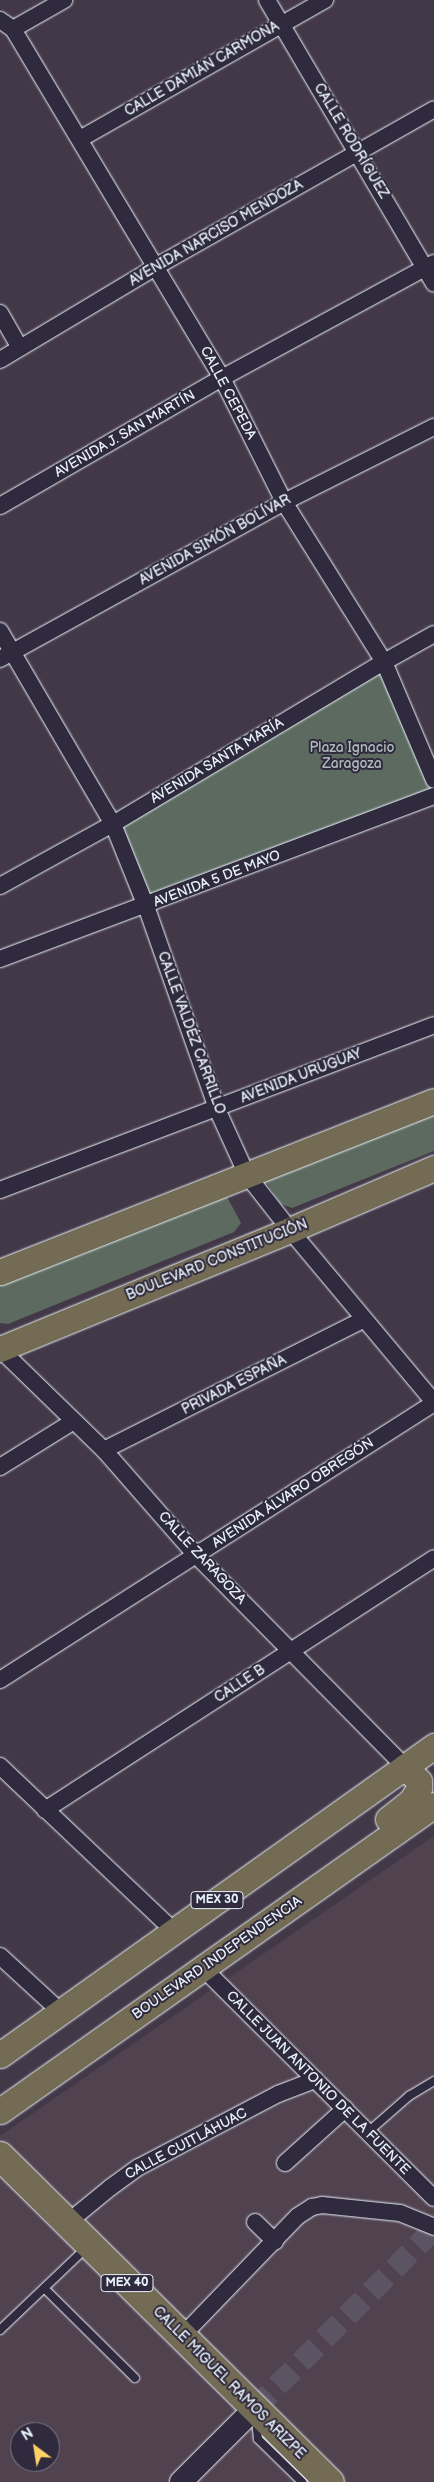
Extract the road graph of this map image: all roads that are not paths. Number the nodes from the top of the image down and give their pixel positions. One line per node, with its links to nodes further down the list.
1 (64, 0): 5 (street)
2 (267, 0): 4 (street, CALLE RODRÍGUEZ)
3 (325, 0): 4 (street, CALLE DAMIÁN CARMONA)
4 (282, 24): 7 (street, CALLE DAMIÁN CARMONA); 8 (street, CALLE RODRÍGUEZ)
5 (6, 25): 7 (street, CALLE CEPEDA)
6 (434, 109): 8 (street, AVENIDA NARCISO MENDOZA)
7 (80, 139): 9 (street, CALLE CEPEDA)
8 (358, 152): 9 (street, AVENIDA NARCISO MENDOZA); 10 (street, CALLE RODRÍGUEZ)
9 (157, 266): 13 (street, AVENIDA NARCISO MENDOZA); 15 (street, CALLE CEPEDA)
10 (430, 266): 11 (street, CALLE RODRÍGUEZ); 15 (street, AVENIDA J. SAN MARTÍN)
11 (434, 283)
12 (0, 313): 13 (street)
13 (20, 348): 14 (street, AVENIDA NARCISO MENDOZA)
14 (0, 360)
15 (222, 378): 17 (street, CALLE CEPEDA); 18 (street, AVENIDA J. SAN MARTÍN)
16 (434, 427): 17 (street, AVENIDA SIMÓN BOLÍVAR)
17 (284, 502): 21 (street, AVENIDA SIMÓN BOLÍVAR); 22 (street, CALLE CEPEDA)
18 (0, 506)
19 (0, 631): 21 (street, CALLE VALDÉZ CARRILLO)
20 (434, 634): 22 (street, AVENIDA SANTA MARÍA)
21 (6, 656): 25 (street, CALLE VALDÉZ CARRILLO)
22 (384, 662): 23 (street, CALLE CEPEDA); 25 (street, AVENIDA SANTA MARÍA)
23 (434, 780)
24 (434, 796): 27 (street, AVENIDA 5 DE MAYO)
25 (113, 824): 26 (street, AVENIDA SANTA MARÍA); 27 (street, CALLE VALDÉZ CARRILLO)
26 (0, 886)
27 (146, 906): 28 (street, AVENIDA 5 DE MAYO); 31 (street, CALLE VALDÉZ CARRILLO)
28 (0, 959)
29 (434, 1025): 31 (street, AVENIDA URUGUAY)
30 (434, 1101): 33 (main road)
31 (217, 1109): 33 (street, CALLE VALDÉZ CARRILLO); 34 (street, AVENIDA URUGUAY)
32 (434, 1168): 35 (main road, BOULEVARD CONSTITUCIÓN)
33 (247, 1175): 35 (street, CALLE VALDÉZ CARRILLO); 36 (main road)
34 (0, 1190)
35 (290, 1230): 37 (street, CALLE VALDÉZ CARRILLO); 38 (main road, BOULEVARD CONSTITUCIÓN)
36 (0, 1272)
37 (364, 1320): 39 (street, CALLE VALDÉZ CARRILLO); 41 (street, PRIVADA ESPAÑA)
38 (0, 1349): 40 (street, CALLE ZARAGOZA)
39 (434, 1402): 43 (street, AVENIDA ÁLVARO OBREGÓN)
40 (74, 1422): 41 (street, CALLE ZARAGOZA); 42 (street)
41 (104, 1450): 43 (street, CALLE ZARAGOZA)
42 (0, 1467)
43 (196, 1556): 45 (street, CALLE ZARAGOZA); 46 (street, AVENIDA ÁLVARO OBREGÓN)
44 (434, 1558): 45 (street, CALLE B)
45 (292, 1650): 49 (street, CALLE ZARAGOZA); 51 (street, CALLE B)
46 (0, 1680)
47 (434, 1746): 49 (main road, MEX 30)
48 (0, 1766): 51 (street)
49 (405, 1766): 52 (main road); 53 (main road, MEX 30)
50 (434, 1805): 52 (main road, BOULEVARD INDEPENDENCIA)
51 (45, 1810): 53 (street)
52 (341, 1871): 55 (main road, BOULEVARD INDEPENDENCIA)
53 (174, 1931): 56 (main road, MEX 30)
54 (0, 1956): 56 (street)
55 (202, 1967): 58 (street, CALLE JUAN ANTONIO DE LA FUENTE); 61 (main road, BOULEVARD INDEPENDENCIA)
56 (60, 2012): 57 (main road, MEX 30)
57 (0, 2055)
58 (315, 2080): 60 (street, CALLE JUAN ANTONIO DE LA FUENTE); 67 (street, CALLE CUITLÁHUAC)
59 (434, 2081): 62 (lane)
60 (345, 2109): 62 (street, CALLE JUAN ANTONIO DE LA FUENTE); 64 (street)
61 (0, 2111)
62 (368, 2132): 65 (street, CALLE JUAN ANTONIO DE LA FUENTE)
63 (0, 2156): 67 (highway, CALLE MIGUEL RAMOS ARIZPE / MEX 40)
64 (285, 2163)
65 (434, 2198)
66 (255, 2222): 69 (street)
67 (67, 2223): 70 (highway, CALLE MIGUEL RAMOS ARIZPE / MEX 40)
68 (434, 2227): 69 (street)
69 (274, 2241): 73 (street)
70 (89, 2245): 71 (lane); 73 (highway, CALLE MIGUEL RAMOS ARIZPE / MEX 40)
71 (44, 2288): 72 (lane); 74 (lane)
72 (0, 2330)
73 (181, 2337): 75 (highway, CALLE MIGUEL RAMOS ARIZPE / MEX 40)
74 (135, 2378)
75 (254, 2409): 76 (street); 77 (lane); 78 (highway, CALLE MIGUEL RAMOS ARIZPE / MEX 40)
76 (183, 2481)
77 (302, 2482)
78 (330, 2482)

